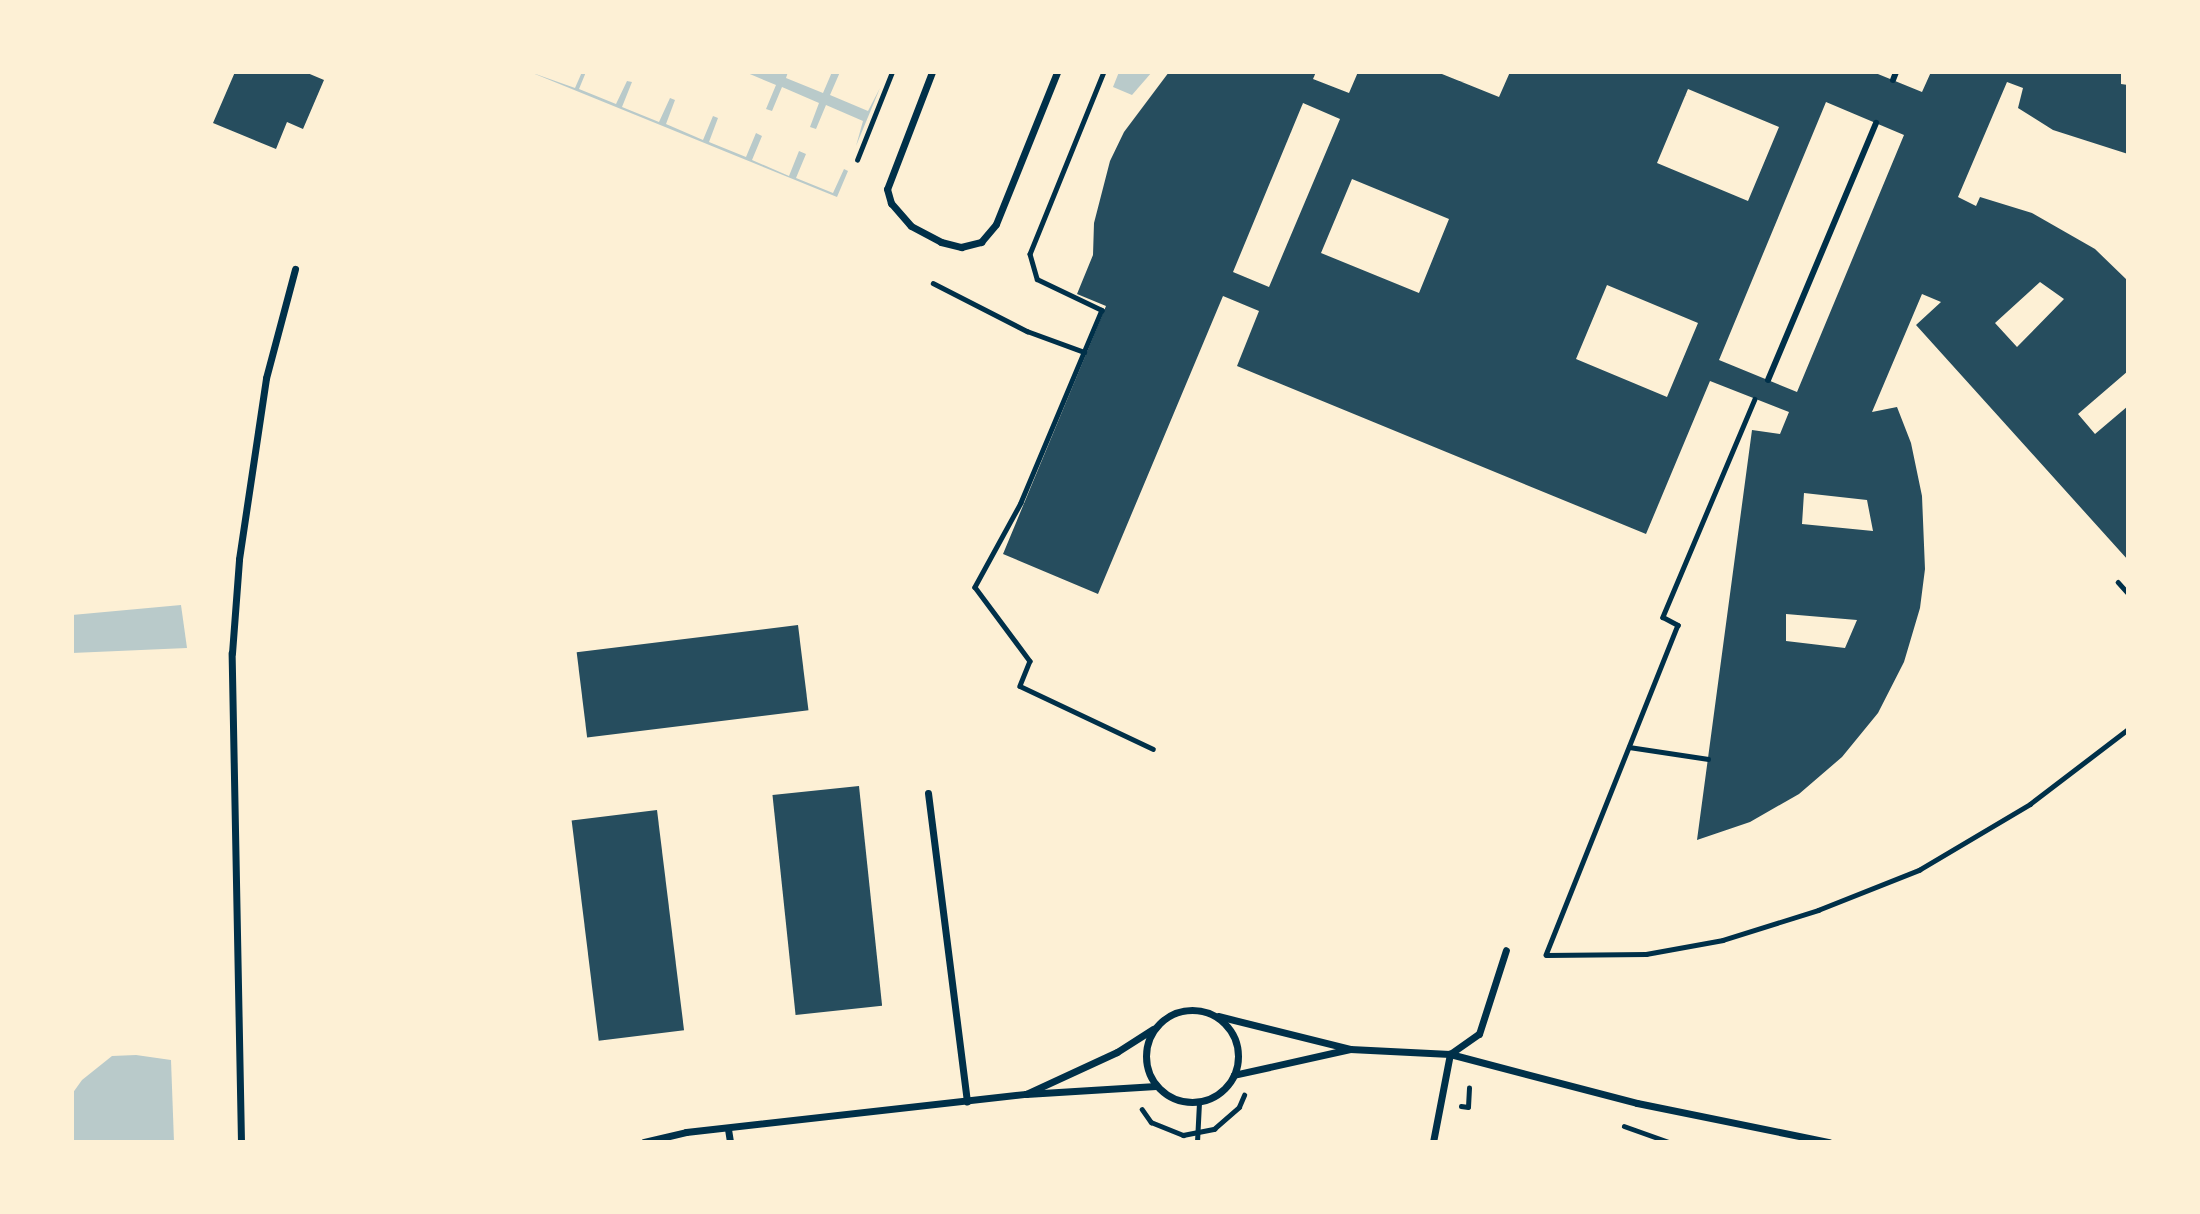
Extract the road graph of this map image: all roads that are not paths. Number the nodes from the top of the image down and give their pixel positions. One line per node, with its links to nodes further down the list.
1 (932, 72): 2 (street)
2 (1057, 72)
3 (1896, 72): 4 (street)
4 (1893, 80)
5 (1876, 123): 7 (street)
6 (295, 269): 19 (street)
7 (1768, 380)
8 (928, 793): 17 (street)
9 (1506, 950): 13 (street)
10 (1207, 1012): 11 (street); 12 (street); 14 (street)
11 (1154, 1029): 15 (street); 16 (street)
12 (1350, 1049): 13 (street); 14 (street)
13 (1450, 1054): 22 (street); 23 (street)
14 (1234, 1075): 15 (street)
15 (1156, 1086): 16 (street)
16 (1026, 1094): 17 (street)
17 (967, 1102): 18 (street)
18 (728, 1129): 20 (street); 21 (street)
19 (241, 1142)
20 (644, 1142)
21 (730, 1142)
22 (1433, 1142)
23 (1829, 1142)

